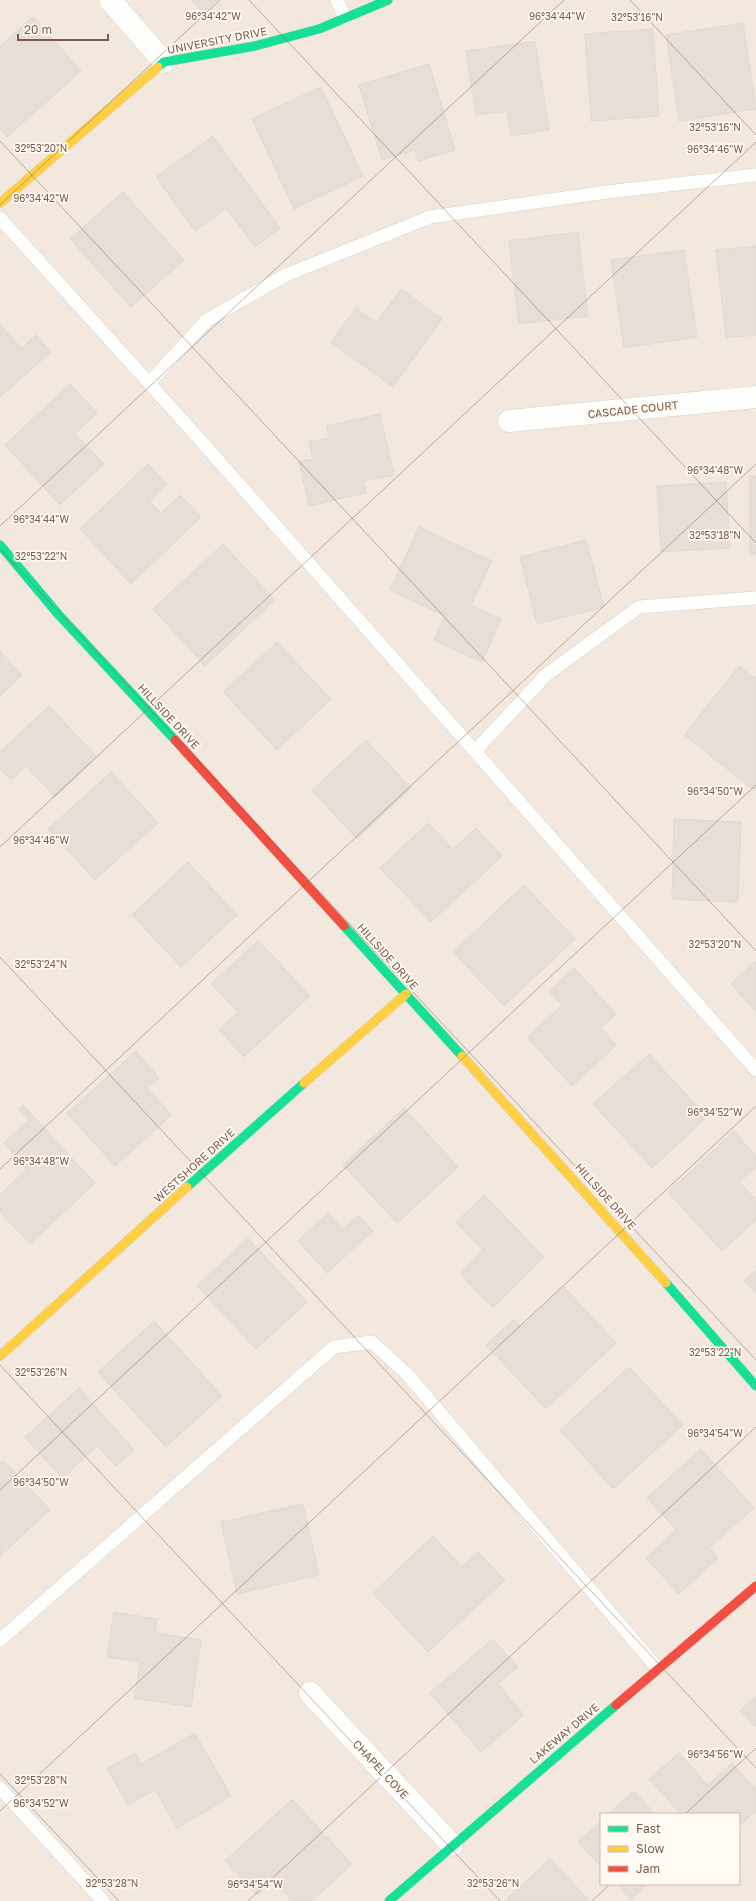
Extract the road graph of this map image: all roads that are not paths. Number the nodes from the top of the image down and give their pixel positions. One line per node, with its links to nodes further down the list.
1 (110, 0): 5 (street)
2 (337, 0): 4 (lane)
3 (388, 0): 4 (street, UNIVERSITY DRIVE)
4 (345, 18): 5 (street, UNIVERSITY DRIVE)
5 (164, 62): 7 (street, UNIVERSITY DRIVE)
6 (756, 174): 9 (lane)
7 (0, 203)
8 (0, 218): 9 (lane)
9 (149, 383): 14 (lane)
10 (756, 397): 11 (street, CASCADE COURT)
11 (509, 421)
12 (0, 544): 15 (street, HILLSIDE DRIVE)
13 (756, 598): 14 (lane)
14 (475, 751): 16 (lane)
15 (406, 994): 17 (street, WESTSHORE DRIVE); 18 (street, HILLSIDE DRIVE)
16 (756, 1070)
17 (0, 1356)
18 (756, 1386)
19 (756, 1586): 21 (street, LAKEWAY DRIVE)
20 (0, 1640): 21 (lane)
21 (658, 1669): 24 (street, LAKEWAY DRIVE)
22 (310, 1694): 24 (street, CHAPEL COVE)
23 (0, 1788): 25 (lane)
24 (452, 1845): 26 (street, LAKEWAY DRIVE)
25 (103, 1901)
26 (389, 1901)

